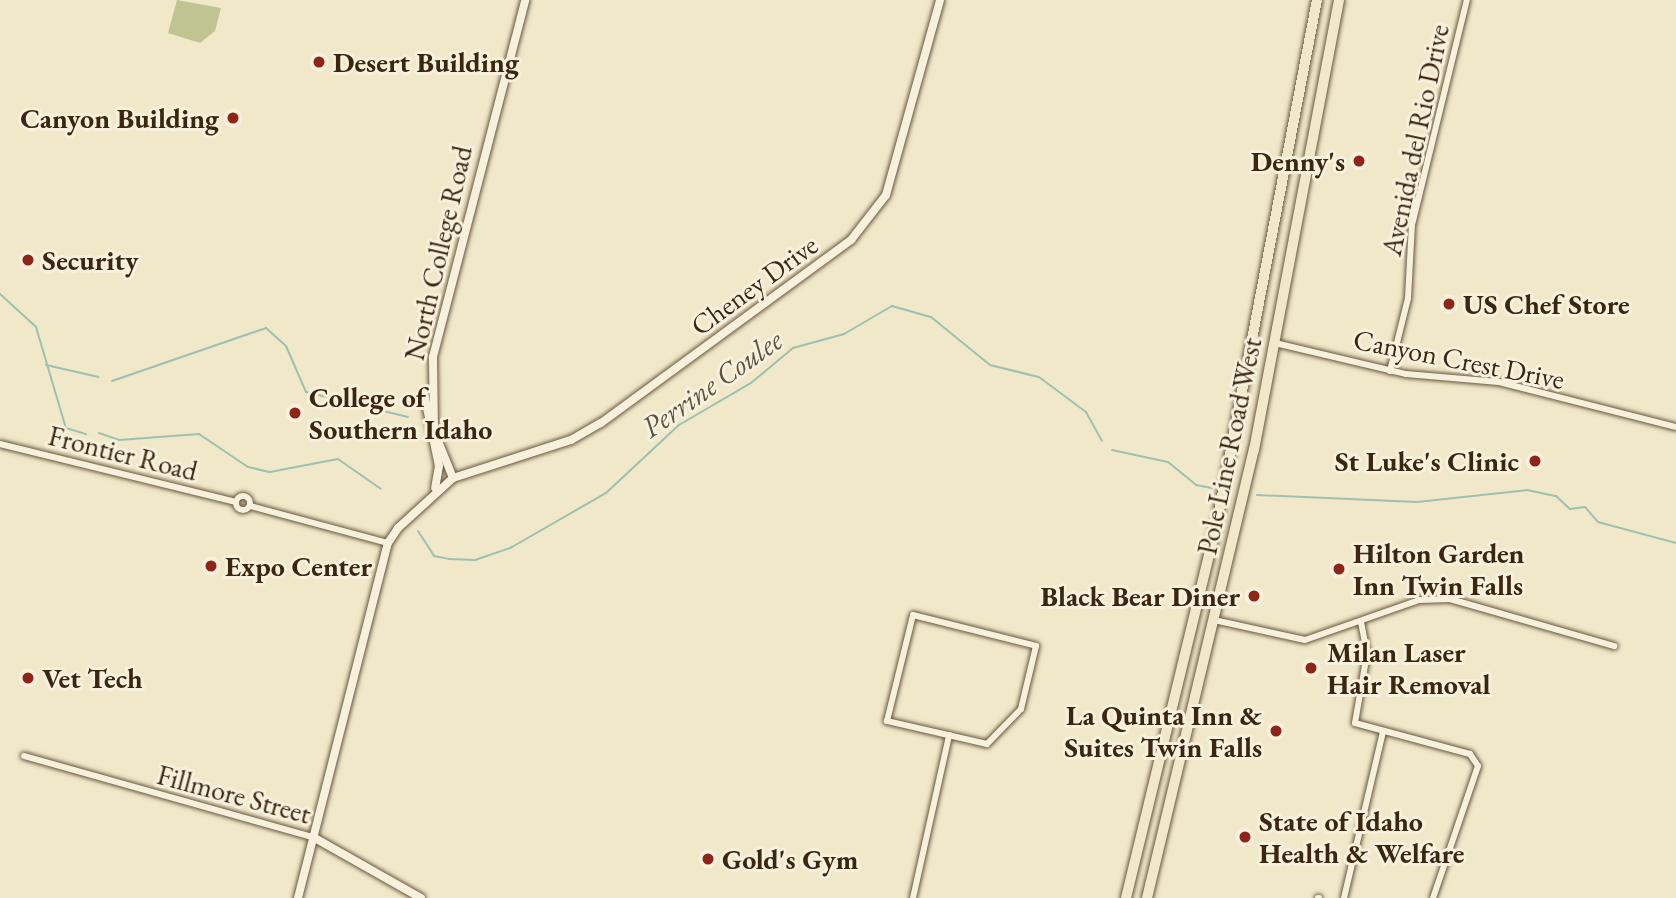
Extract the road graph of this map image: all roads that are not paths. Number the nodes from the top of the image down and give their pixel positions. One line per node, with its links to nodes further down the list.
1 (524, 0): 7 (main road, North College Road)
2 (940, 0): 11 (main road, Cheney Drive)
3 (1317, 0): 24 (highway, Pole Line Road West)
4 (1339, 0): 6 (highway, Pole Line Road West)
5 (1467, 0): 8 (street, Avenida del Rio Drive)
6 (1275, 343): 8 (street, Canyon Crest Drive); 14 (highway, Pole Line Road West)
7 (433, 357): 11 (main road, North College Road); 12 (main road)
8 (1390, 371): 9 (street, Canyon Crest Drive)
9 (1676, 427)
10 (0, 444): 13 (street, Frontier Road)
11 (453, 478): 12 (main road)
12 (434, 489): 13 (main road)
13 (388, 543): 20 (main road)
14 (1214, 620): 15 (street); 25 (highway, Pole Line Road West)
15 (1362, 622): 16 (street); 17 (street)
16 (1614, 646)
17 (1383, 732): 26 (street); 27 (street)
18 (949, 735): 18 (street); 23 (street)
19 (24, 756): 20 (street, Fillmore Street)
20 (313, 837): 21 (main road); 22 (main road, Fillmore Street)
21 (298, 898)
22 (421, 898)
23 (914, 898)
24 (1126, 898)
25 (1147, 898)
26 (1344, 898)
27 (1433, 898)

